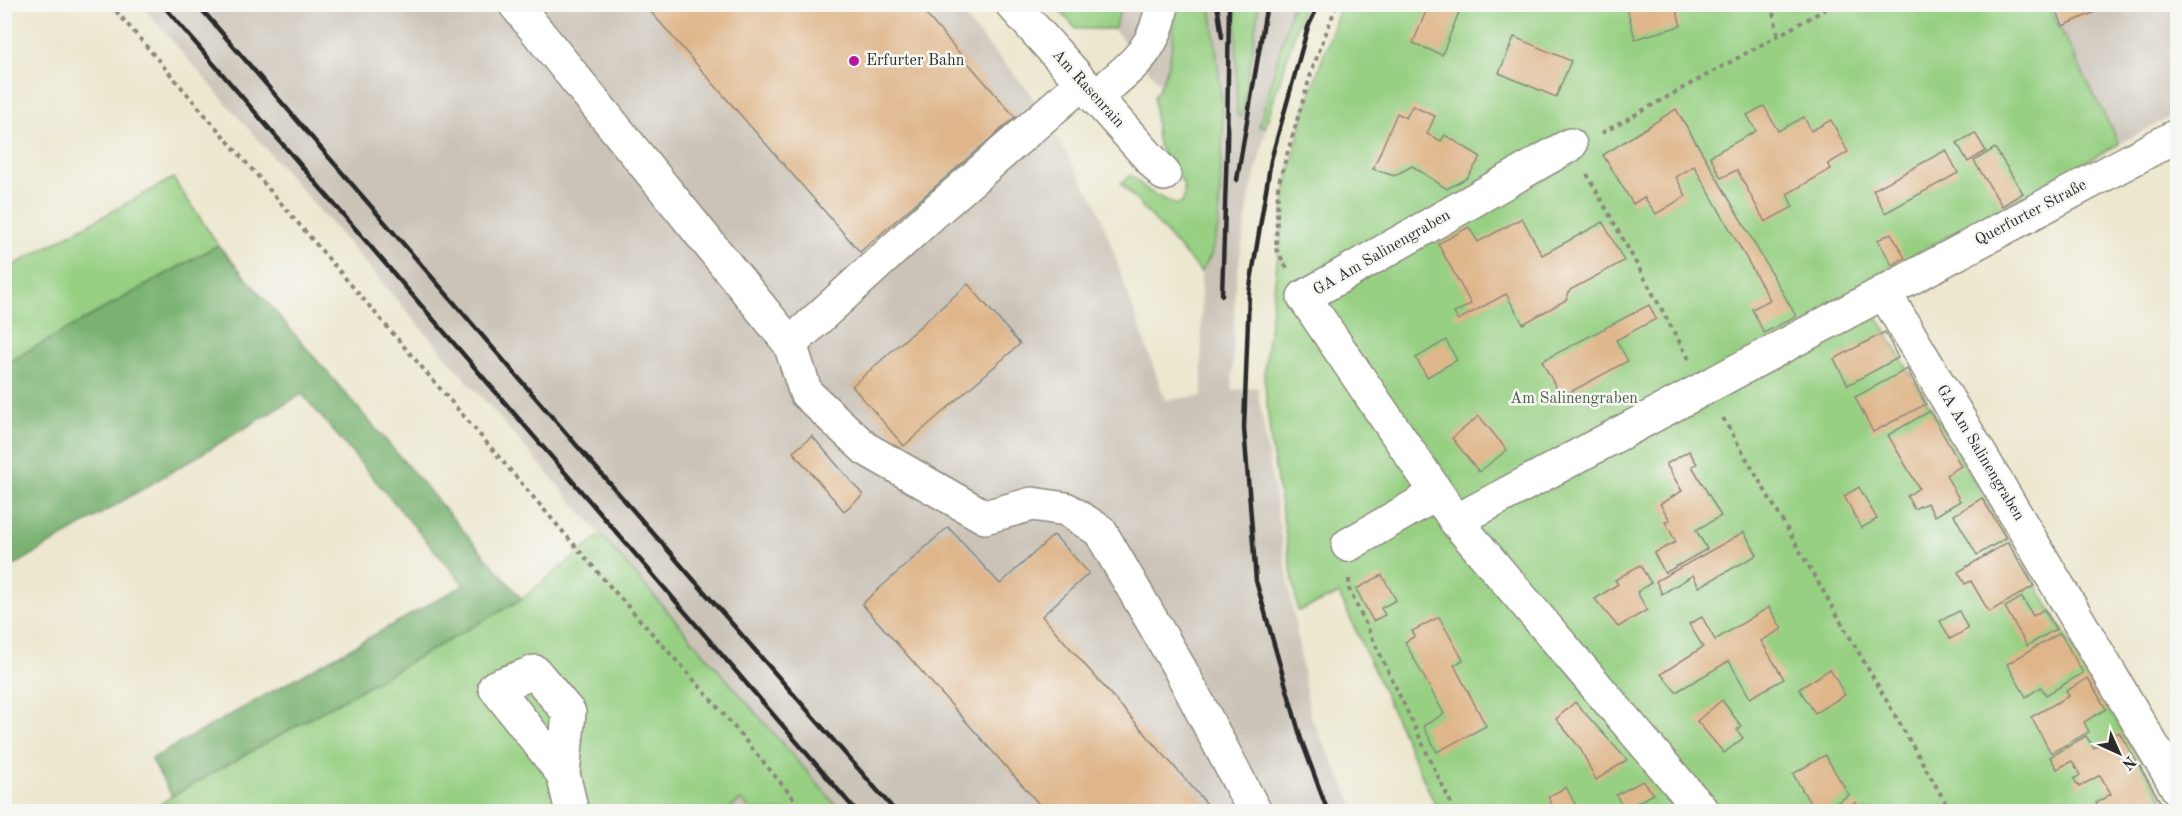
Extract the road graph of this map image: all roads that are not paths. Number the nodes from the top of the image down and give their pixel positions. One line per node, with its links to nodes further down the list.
1 (515, 4): 9 (street)
2 (1012, 4): 4 (street, Am Rasenrain)
3 (1162, 4): 4 (street)
4 (1089, 90): 7 (street, Am Rasenrain); 9 (street)
5 (2178, 135): 8 (street, Querfurter Straße)
6 (1570, 145): 10 (street, GA Am Salinengraben)
7 (1164, 174)
8 (1884, 292): 11 (street); 14 (street, GA Am Salinengraben)
9 (790, 344): 16 (street)
10 (1436, 494): 11 (street, GA Am Salinengraben); 12 (street)
11 (1456, 521): 17 (street, GA Am Salinengraben)
12 (1348, 545)
13 (563, 774): 15 (street)
14 (2178, 789)
15 (572, 812)
16 (1255, 812)
17 (1703, 812)

